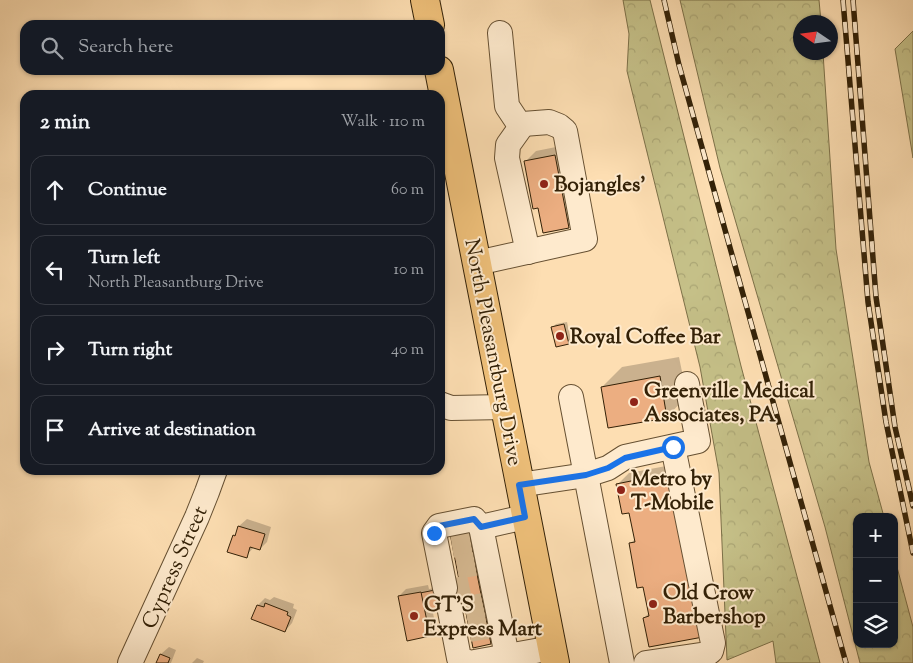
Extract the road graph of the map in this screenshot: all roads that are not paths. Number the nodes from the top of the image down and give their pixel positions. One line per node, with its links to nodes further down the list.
1 (426, 0): 2 (main road)
2 (429, 20)
3 (500, 33): 7 (street)
4 (440, 75): 5 (main road, North Pleasantburg Drive)
5 (443, 90)
6 (445, 100): 9 (main road, North Pleasantburg Drive)
7 (523, 124): 8 (street); 8 (street)
8 (528, 252): 9 (street)
9 (477, 263): 13 (main road, North Pleasantburg Drive)
10 (687, 384): 14 (street)
11 (571, 397): 16 (street)
12 (445, 406): 13 (street)
13 (505, 407): 17 (main road, North Pleasantburg Drive)
14 (673, 447): 16 (street); 24 (street)
15 (212, 475): 22 (street, Cypress Street)
16 (586, 475): 17 (street); 23 (street)
17 (519, 485): 18 (main road, North Pleasantburg Drive)
18 (525, 517): 19 (street); 20 (main road, North Pleasantburg Drive)
19 (469, 584): 21 (street); 21 (street)
20 (553, 655): 21 (street)
21 (507, 656)
22 (130, 663)
23 (622, 663)
24 (646, 663)

